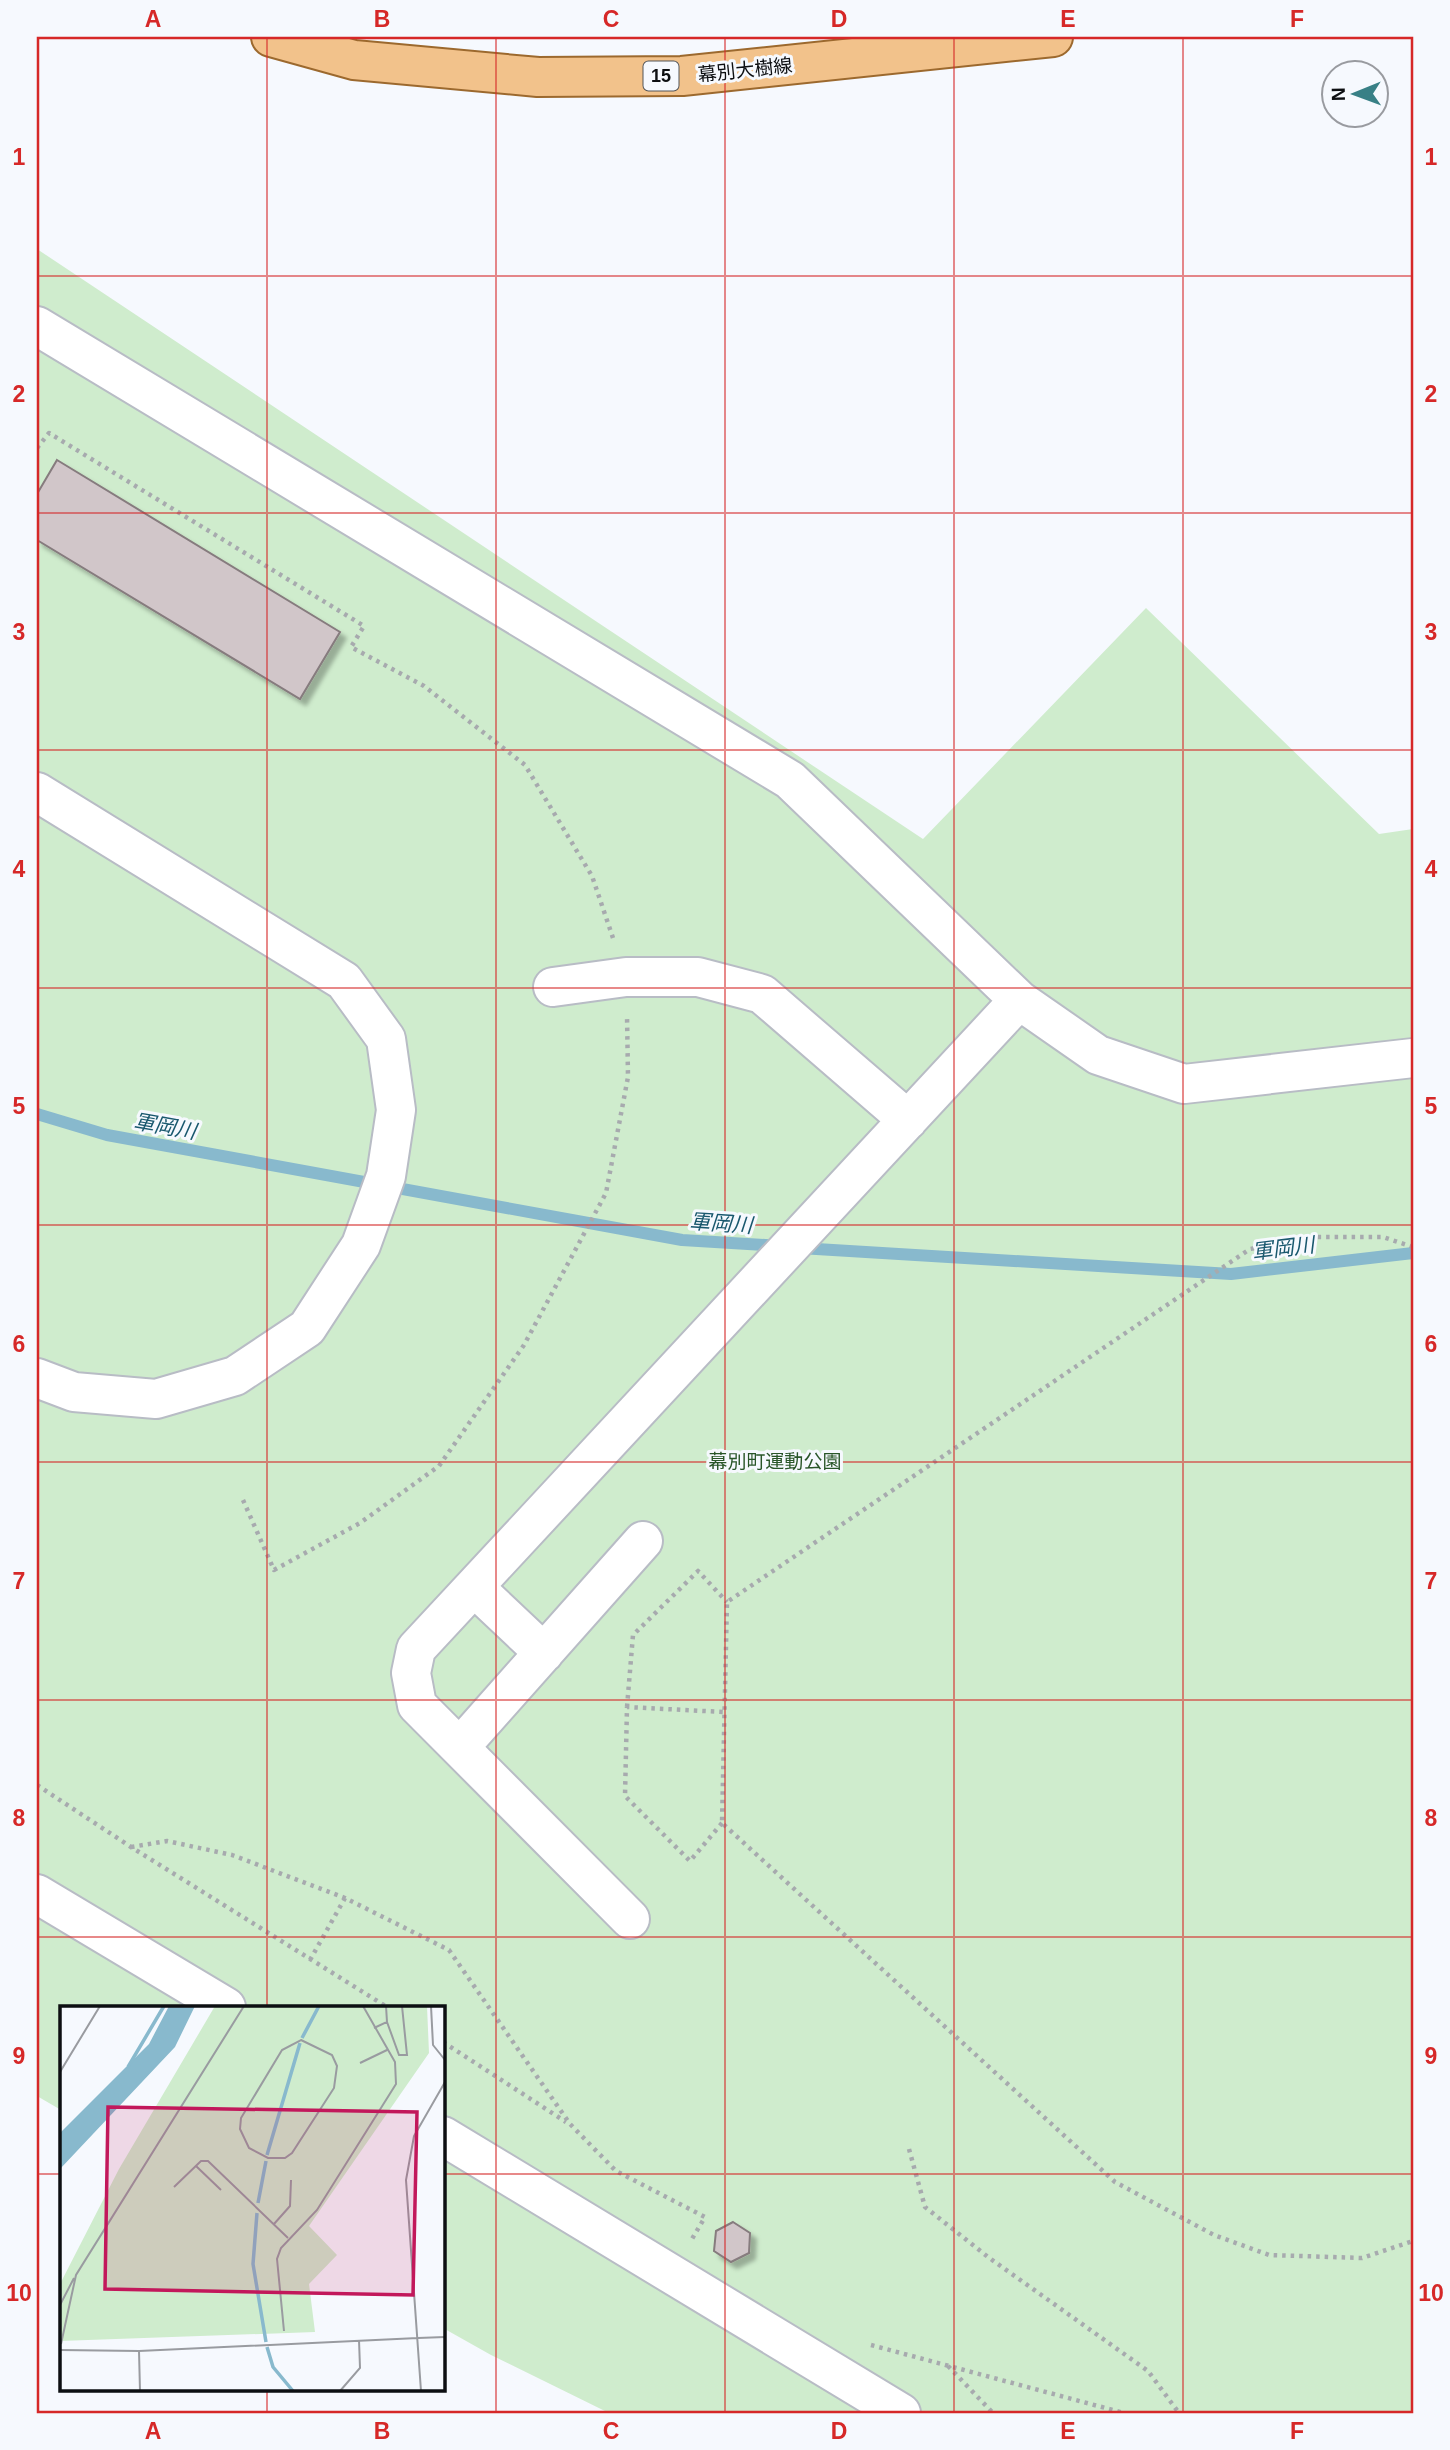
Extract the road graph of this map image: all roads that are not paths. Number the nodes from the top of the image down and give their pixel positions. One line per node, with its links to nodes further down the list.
1 (271, 37): 2 (main road, 幕別大樹線 / 15)
2 (1053, 37)
3 (37, 326): 6 (street)
4 (37, 792): 9 (street)
5 (553, 987): 8 (street)
6 (1019, 1000): 7 (street); 8 (street)
7 (1413, 1058)
8 (908, 1120): 11 (street)
9 (37, 1378)
10 (643, 1541): 12 (street)
11 (474, 1587): 12 (street); 13 (street)
12 (544, 1653): 13 (street)
13 (460, 1747): 15 (street)
14 (37, 1894): 16 (street)
15 (630, 1919)
16 (224, 2006)
17 (444, 2137): 18 (street)
18 (901, 2413)

